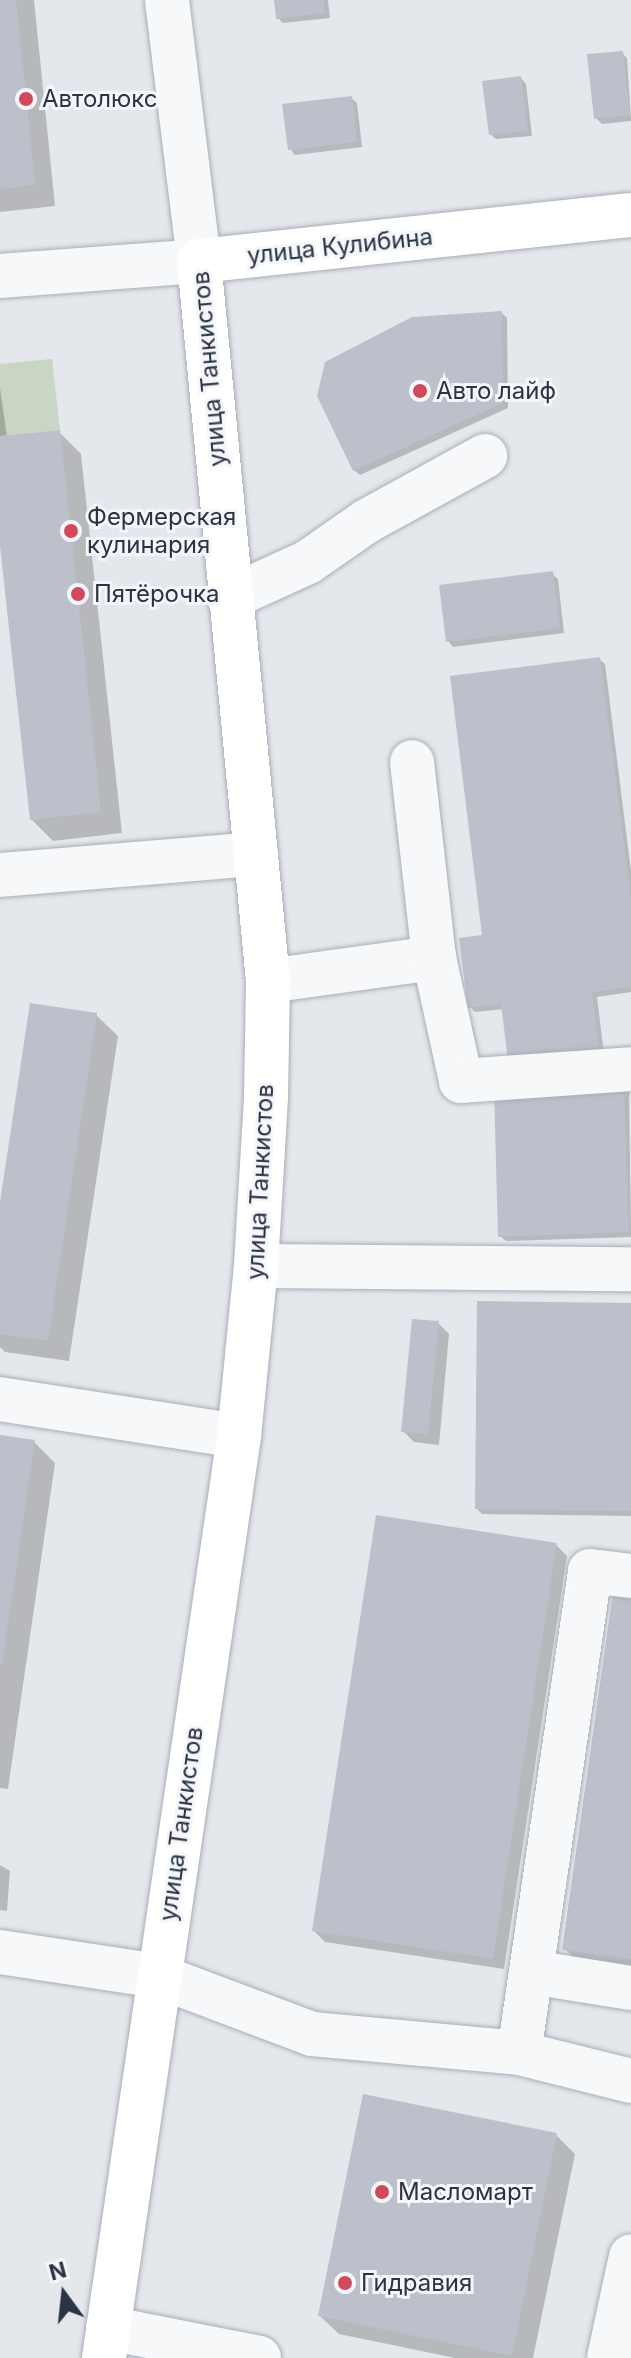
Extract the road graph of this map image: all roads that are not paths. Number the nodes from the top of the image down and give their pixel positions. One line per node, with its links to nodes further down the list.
1 (167, 0): 3 (street, улица Танкистов)
2 (631, 215): 3 (main road, улица Кулибина)
3 (199, 261): 4 (street, улица Кулибина); 6 (main road, улица Танкистов)
4 (0, 276)
5 (485, 456): 6 (street)
6 (229, 598): 8 (main road, улица Танкистов)
7 (412, 762): 10 (street)
8 (256, 854): 9 (street); 11 (main road, улица Танкистов)
9 (0, 875)
10 (434, 958): 11 (street); 12 (street)
11 (268, 981): 13 (main road, улица Танкистов)
12 (631, 1069)
13 (256, 1266): 14 (street); 16 (main road, улица Танкистов)
14 (631, 1269)
15 (0, 1399): 16 (street)
16 (239, 1436): 20 (main road, улица Танкистов)
17 (631, 1576): 19 (street)
18 (0, 1952): 20 (street)
19 (531, 1972): 21 (street); 22 (street)
20 (158, 1976): 22 (street); 25 (main road, улица Танкистов)
21 (631, 1988)
22 (519, 2053): 23 (street)
23 (631, 2081)
24 (631, 2256): 27 (street)
25 (106, 2343): 26 (street)
26 (259, 2358)
27 (609, 2358)

